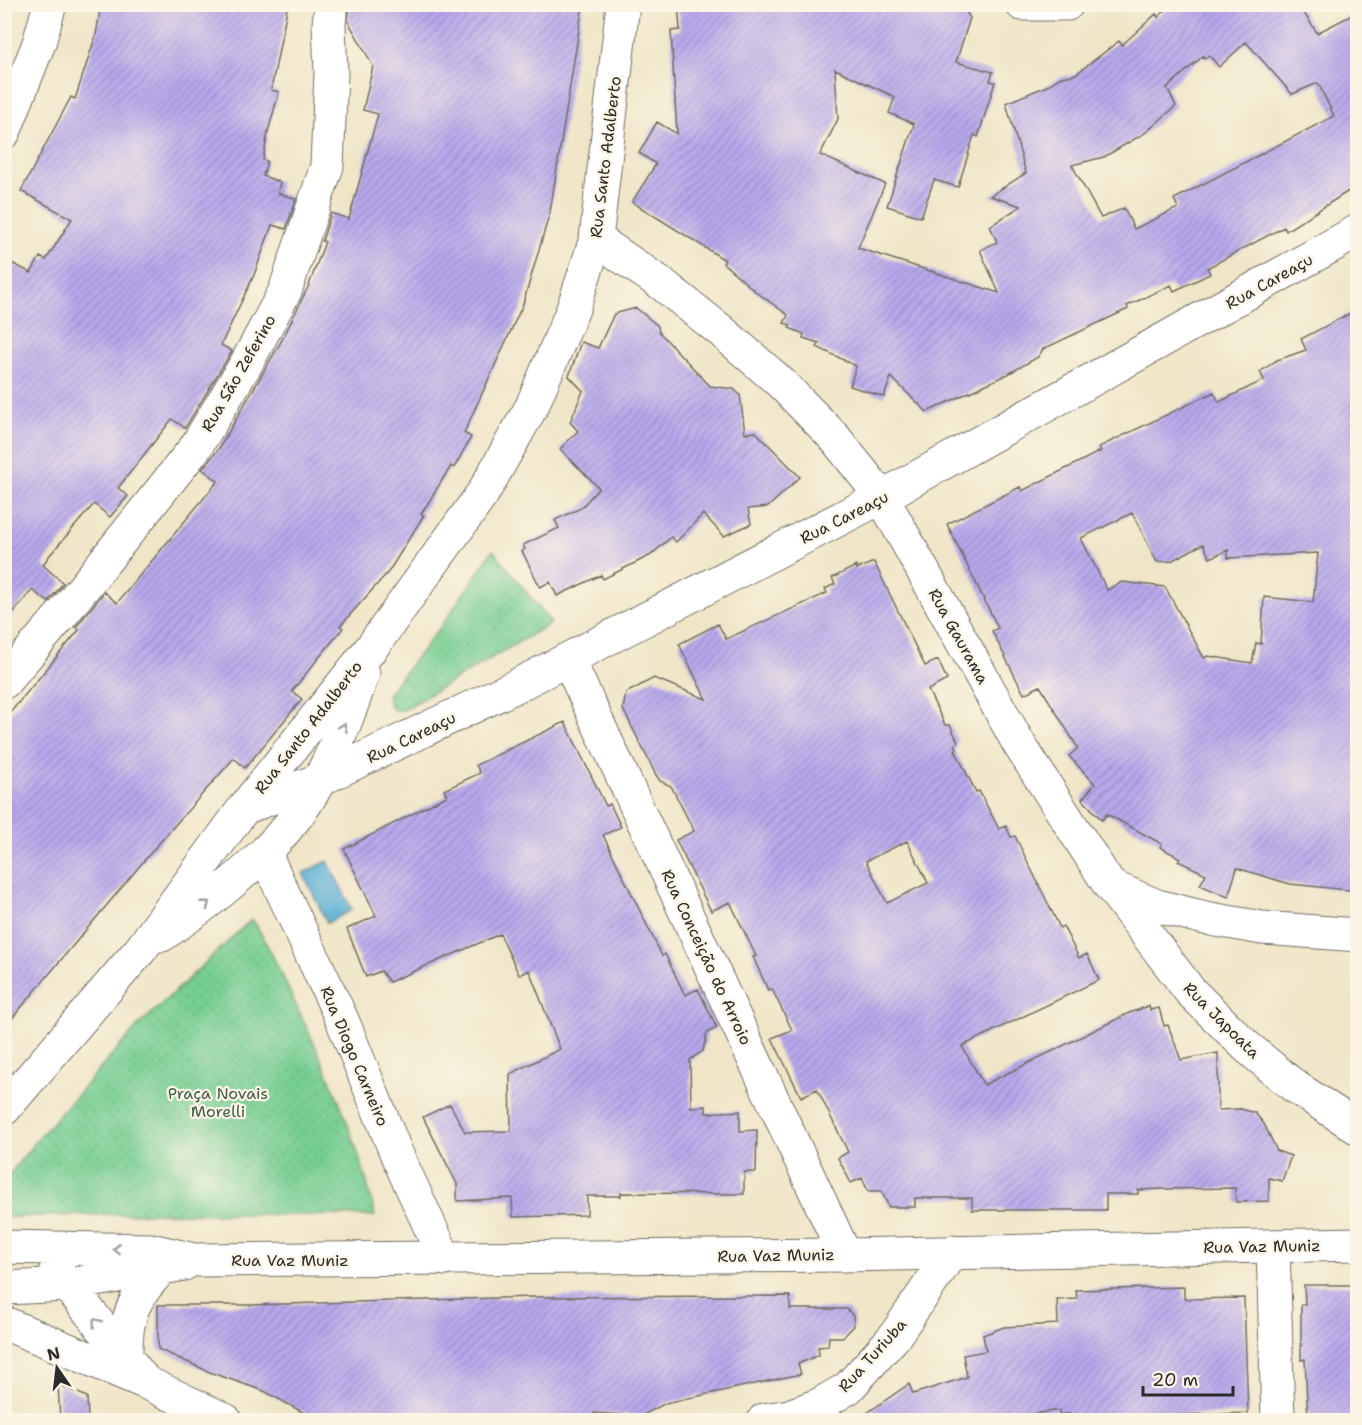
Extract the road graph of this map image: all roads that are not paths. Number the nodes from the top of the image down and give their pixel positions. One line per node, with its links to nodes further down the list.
1 (50, 4): 6 (street)
2 (331, 4): 12 (street, Rua São Zeferino)
3 (623, 4): 8 (street, Rua Santo Adalberto)
4 (1022, 4): 5 (street)
5 (1067, 4)
6 (4, 132)
7 (1358, 231): 9 (street, Rua Careaçu)
8 (596, 239): 9 (street, Rua Gaurama); 10 (street, Rua Santo Adalberto)
9 (882, 498): 11 (street, Rua Careaçu); 16 (street, Rua Gaurama)
10 (372, 646): 13 (street, Rua Santo Adalberto, one-way to 10); 14 (street, Rua Santo Adalberto)
11 (568, 659): 13 (street, Rua Careaçu); 26 (street, Rua Conceição do Arroio)
12 (4, 682)
13 (319, 780): 14 (street); 15 (street)
14 (244, 808): 18 (street)
15 (265, 854): 18 (street, one-way to 15); 27 (street, Rua Diogo Carneiro)
16 (1110, 886): 17 (street); 20 (street, Rua Japoata)
17 (1358, 935)
18 (141, 949): 19 (street)
19 (4, 1108)
20 (1358, 1128)
21 (1358, 1244): 22 (street, Rua Vaz Muniz)
22 (1273, 1246): 25 (street, Rua Vaz Muniz); 36 (street)
23 (4, 1247): 24 (street, Rua Vaz Muniz)
24 (40, 1248): 28 (street, Rua Vaz Muniz, one-way to 24); 30 (street)
25 (952, 1252): 26 (street, Rua Vaz Muniz); 35 (street, Rua Turiuba)
26 (845, 1255): 27 (street, Rua Vaz Muniz)
27 (445, 1259): 28 (street, Rua Vaz Muniz)
28 (195, 1260): 29 (street, Rua Vaz Muniz)
29 (161, 1269): 30 (street, Rua Vaz Muniz); 33 (street)
30 (68, 1285): 31 (street, Rua Vaz Muniz); 33 (street, one-way to 30)
31 (4, 1288)
32 (4, 1323): 33 (street)
33 (136, 1371): 34 (street)
34 (225, 1420)
35 (764, 1420)
36 (1278, 1420)

